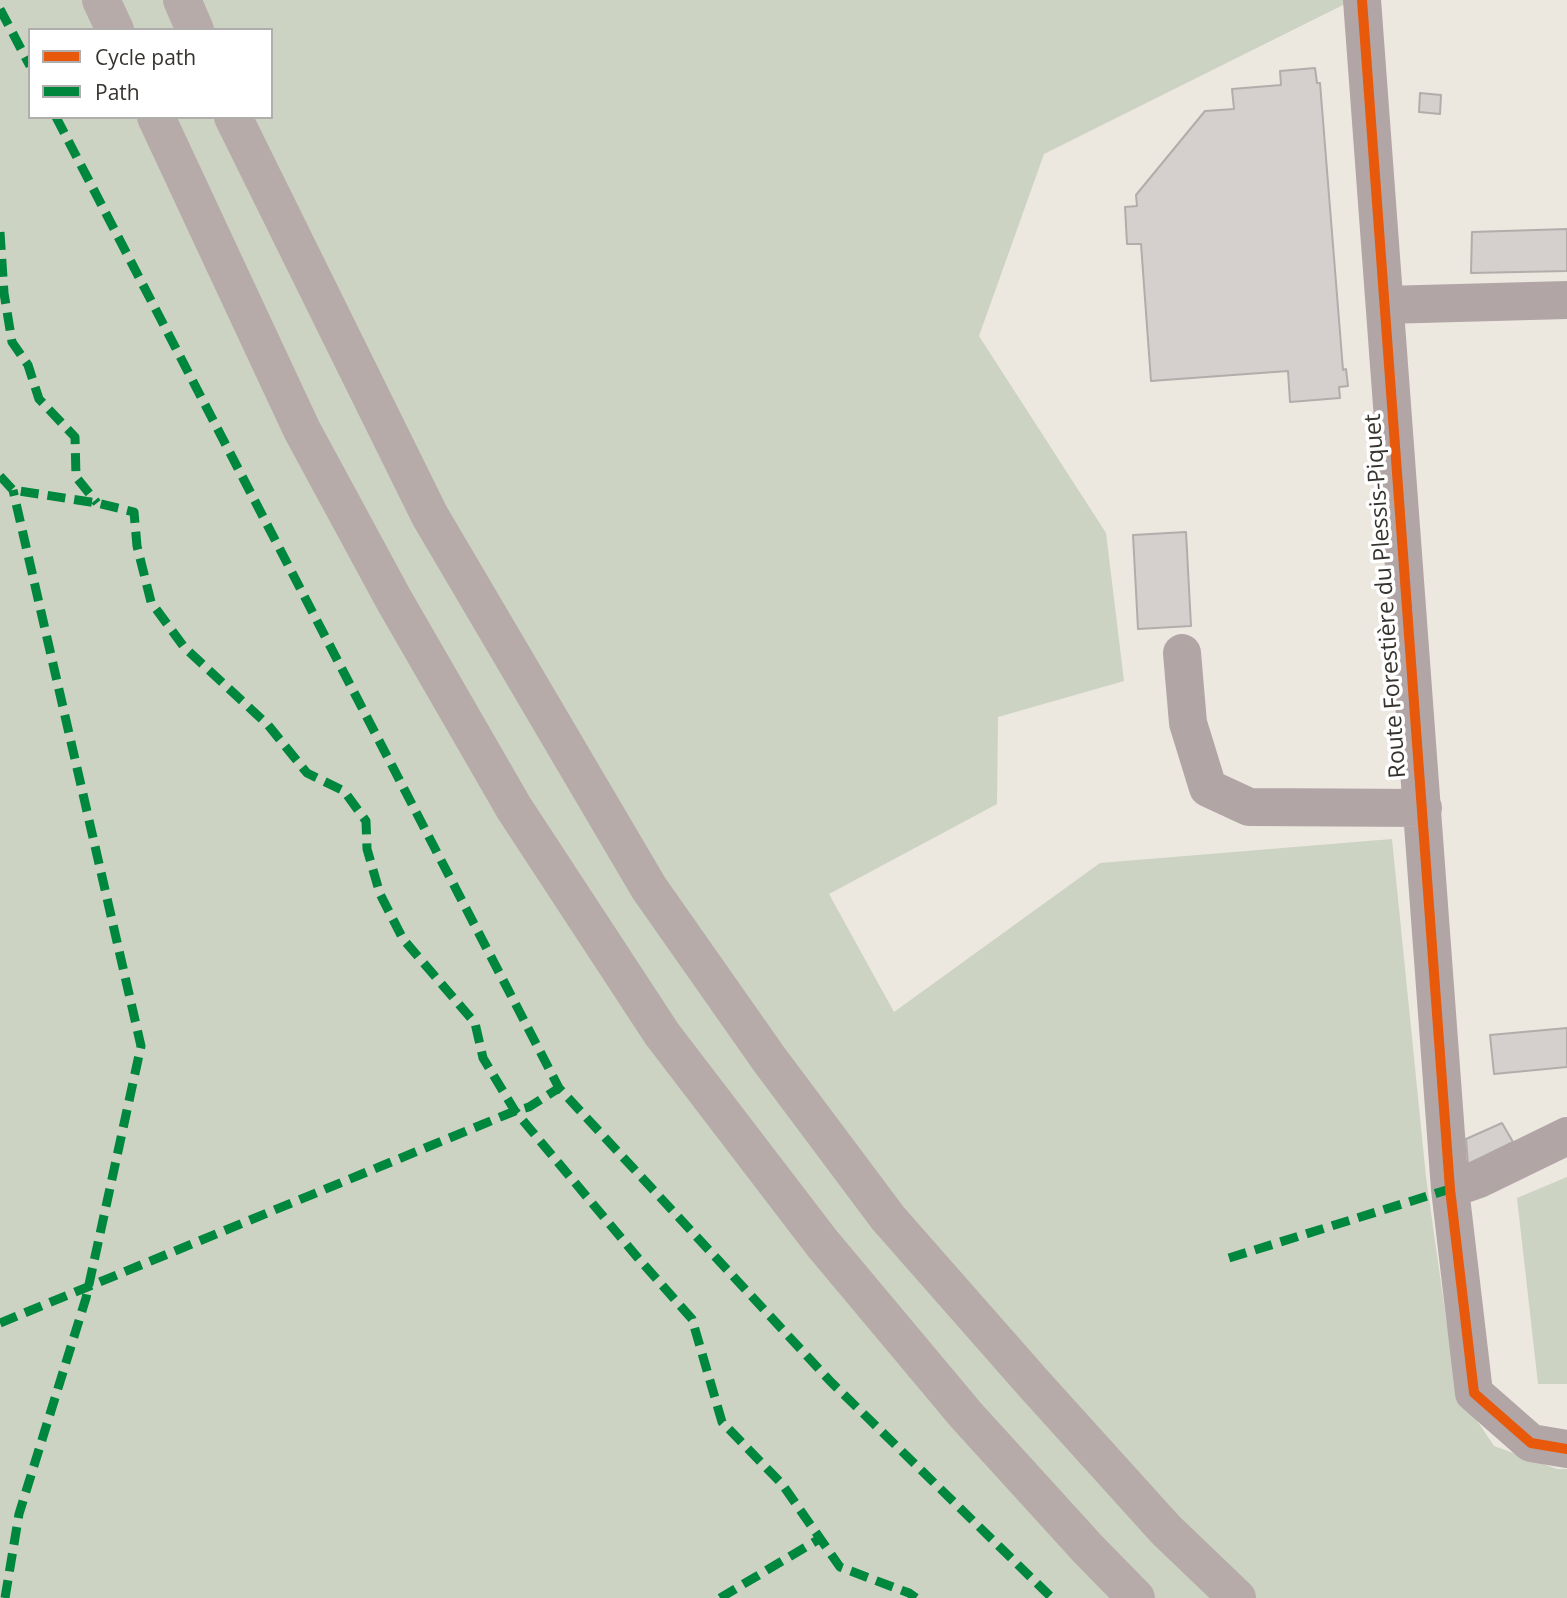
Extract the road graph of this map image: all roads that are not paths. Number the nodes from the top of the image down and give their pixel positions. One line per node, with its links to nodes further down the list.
1 (101, 0): 4 (highway)
2 (182, 0): 5 (highway)
3 (1362, 0): 9 (street, Route Forestière du Plessis-Piquet)
4 (114, 28)
5 (194, 28)
6 (157, 119): 15 (highway)
7 (234, 119): 16 (highway)
8 (1567, 300): 9 (street)
9 (1385, 305): 11 (street, Route Forestière du Plessis-Piquet)
10 (1182, 653): 11 (street)
11 (1423, 808): 13 (street, Route Forestière du Plessis-Piquet)
12 (1567, 1136): 13 (street)
13 (1450, 1189): 14 (street, Route Forestière du Plessis-Piquet)
14 (1567, 1448)
15 (1136, 1598)
16 (1237, 1598)

